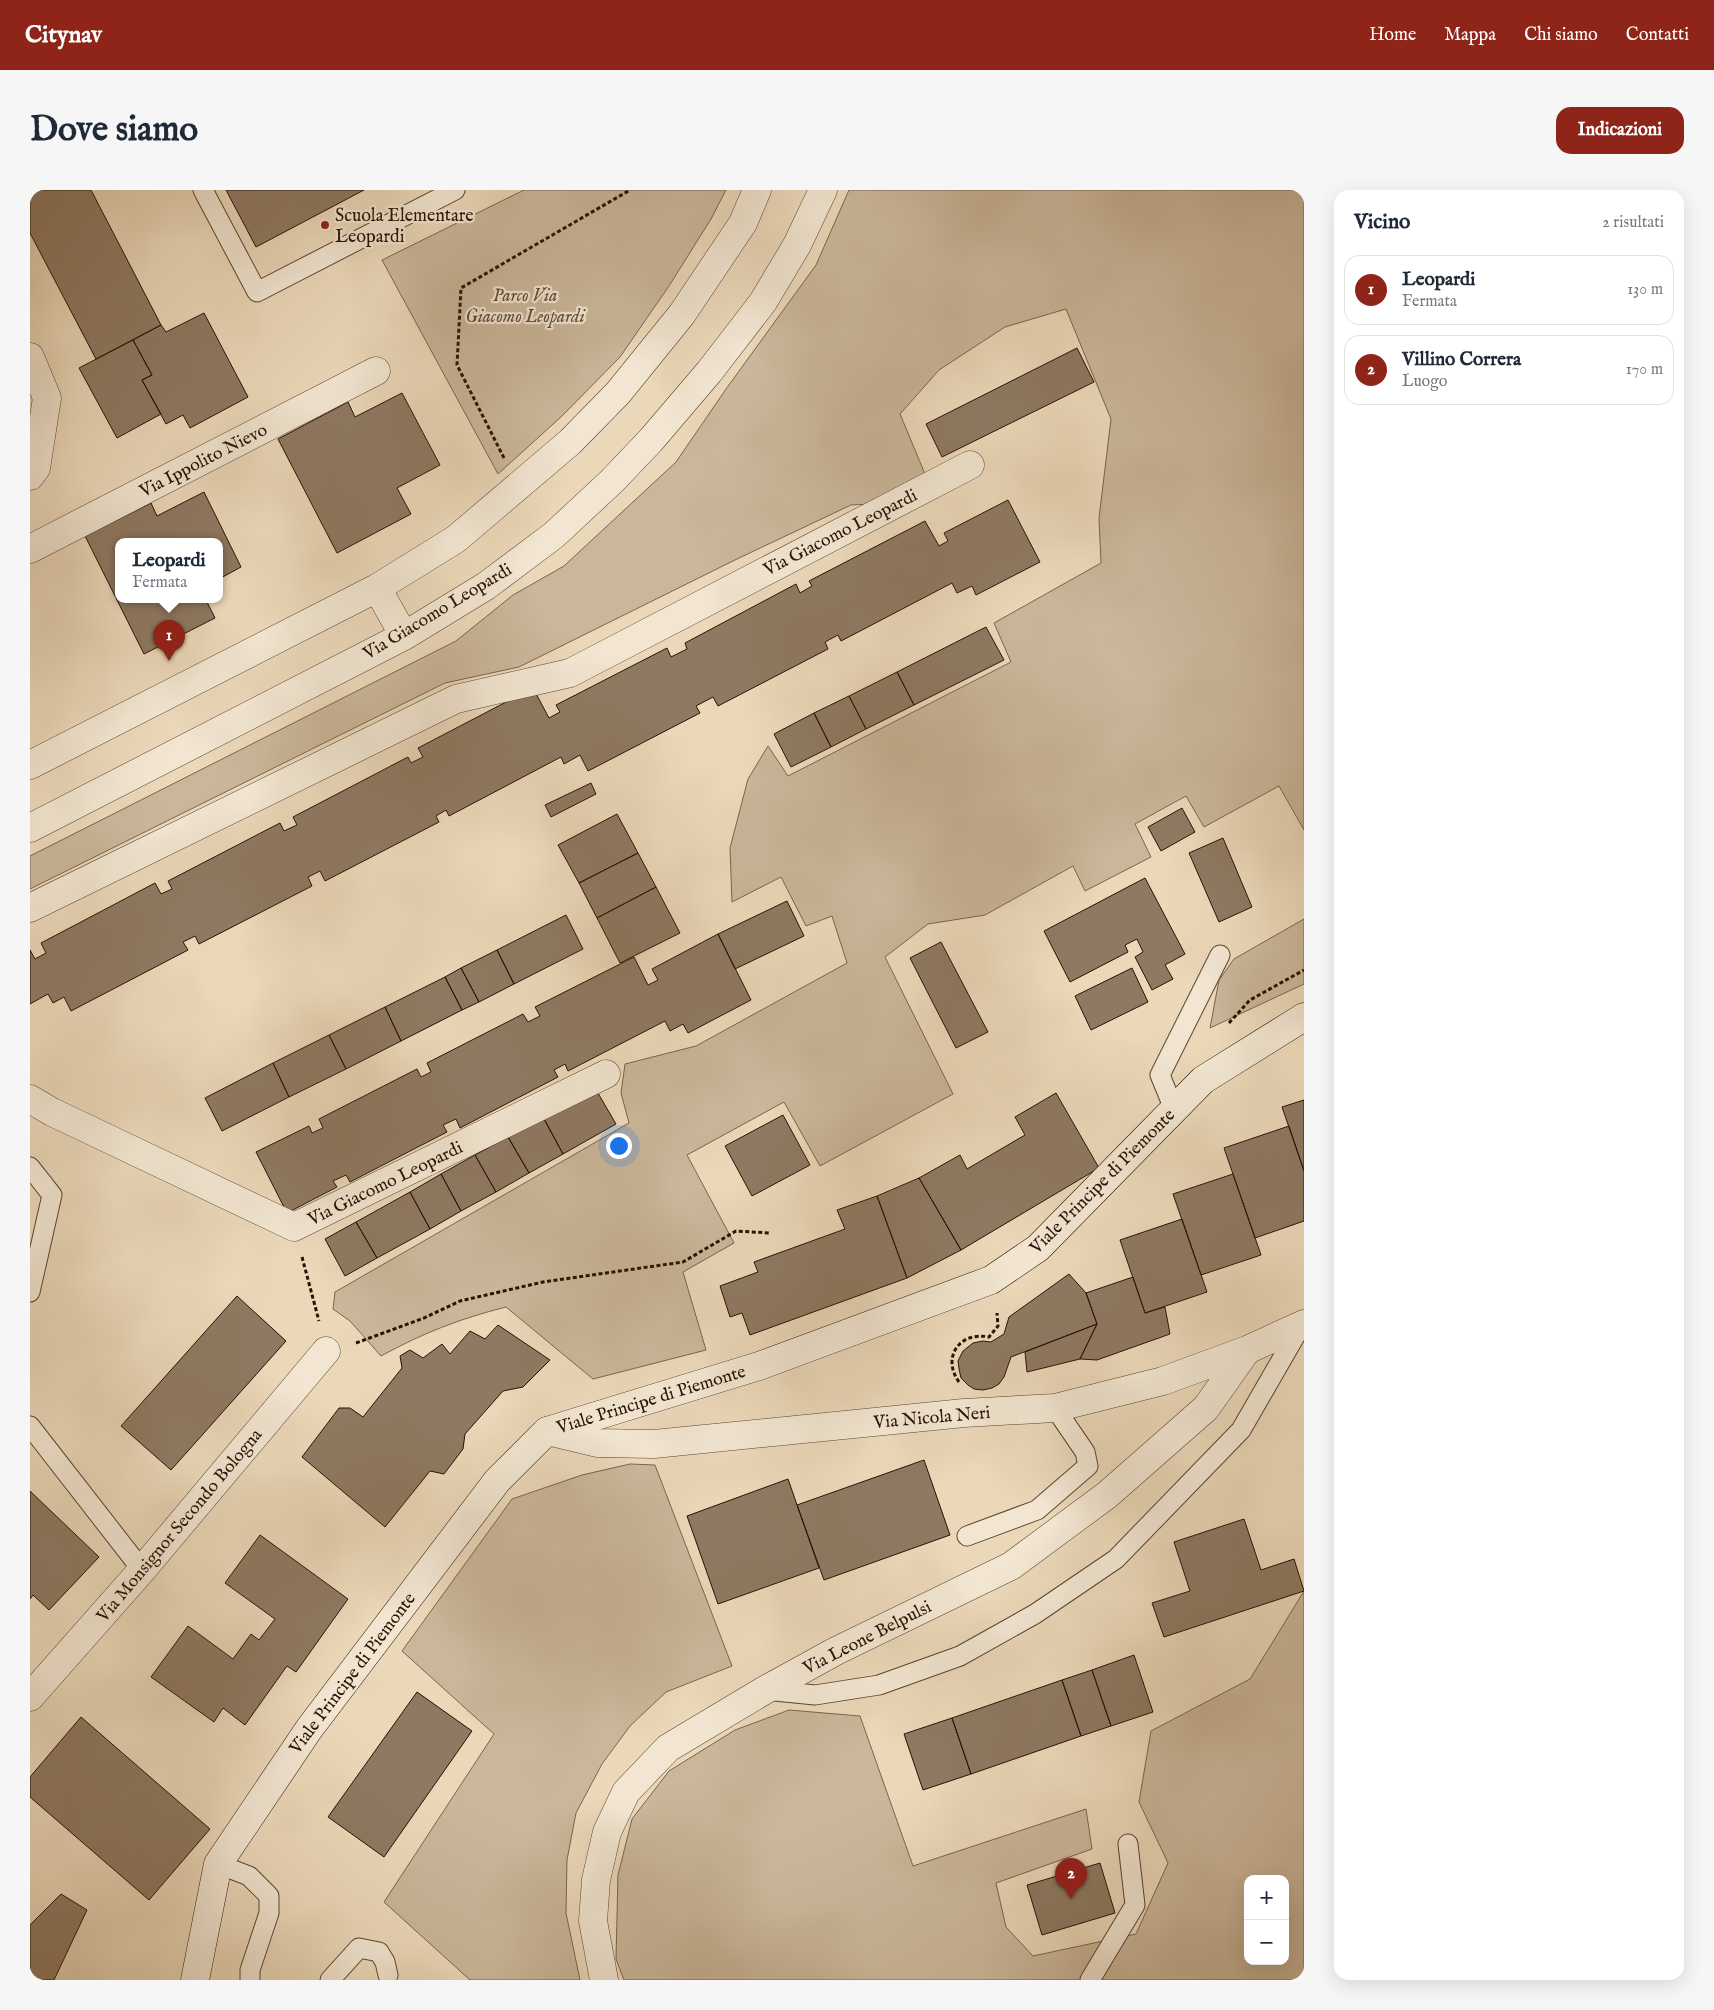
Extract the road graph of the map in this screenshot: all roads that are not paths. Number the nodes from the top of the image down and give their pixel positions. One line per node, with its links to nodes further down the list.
1 (203, 190): 2 (lane)
2 (455, 190)
3 (757, 190): 10 (street)
4 (823, 190): 11 (street, Via Giacomo Leopardi)
5 (30, 357): 8 (street)
6 (376, 371): 9 (street, Via Ippolito Nievo)
7 (970, 465): 14 (street, Via Giacomo Leopardi)
8 (30, 476)
9 (30, 549)
10 (377, 588): 11 (street); 12 (street)
11 (404, 636): 13 (street, Via Giacomo Leopardi)
12 (30, 765)
13 (30, 828)
14 (30, 908)
15 (1220, 955): 19 (lane)
16 (1304, 1018): 19 (street, Viale Principe di Piemonte)
17 (606, 1074): 18 (street, Via Giacomo Leopardi)
18 (30, 1099)
19 (1174, 1109): 27 (street, Viale Principe di Piemonte)
20 (30, 1167): 21 (lane)
21 (30, 1292)
22 (1303, 1325): 23 (street, Via Nicola Neri); 30 (lane)
23 (1248, 1350): 25 (street, Via Nicola Neri); 30 (street, Via Leone Belpulsi)
24 (326, 1351): 29 (street, Via Monsignor Secondo Bologna)
25 (1055, 1408): 27 (street, Via Nicola Neri); 28 (lane)
26 (30, 1426): 29 (lane)
27 (547, 1431): 33 (street, Viale Principe di Piemonte)
28 (967, 1536)
29 (142, 1570): 31 (street, Via Monsignor Secondo Bologna)
30 (764, 1690): 38 (street, Via Leone Belpulsi)
31 (30, 1697)
32 (1128, 1844): 39 (lane)
33 (218, 1864): 35 (street, Viale Principe di Piemonte); 36 (lane)
34 (388, 1974): 37 (lane)
35 (195, 1980)
36 (250, 1980)
37 (330, 1980)
38 (604, 1980)
39 (1090, 1980)

